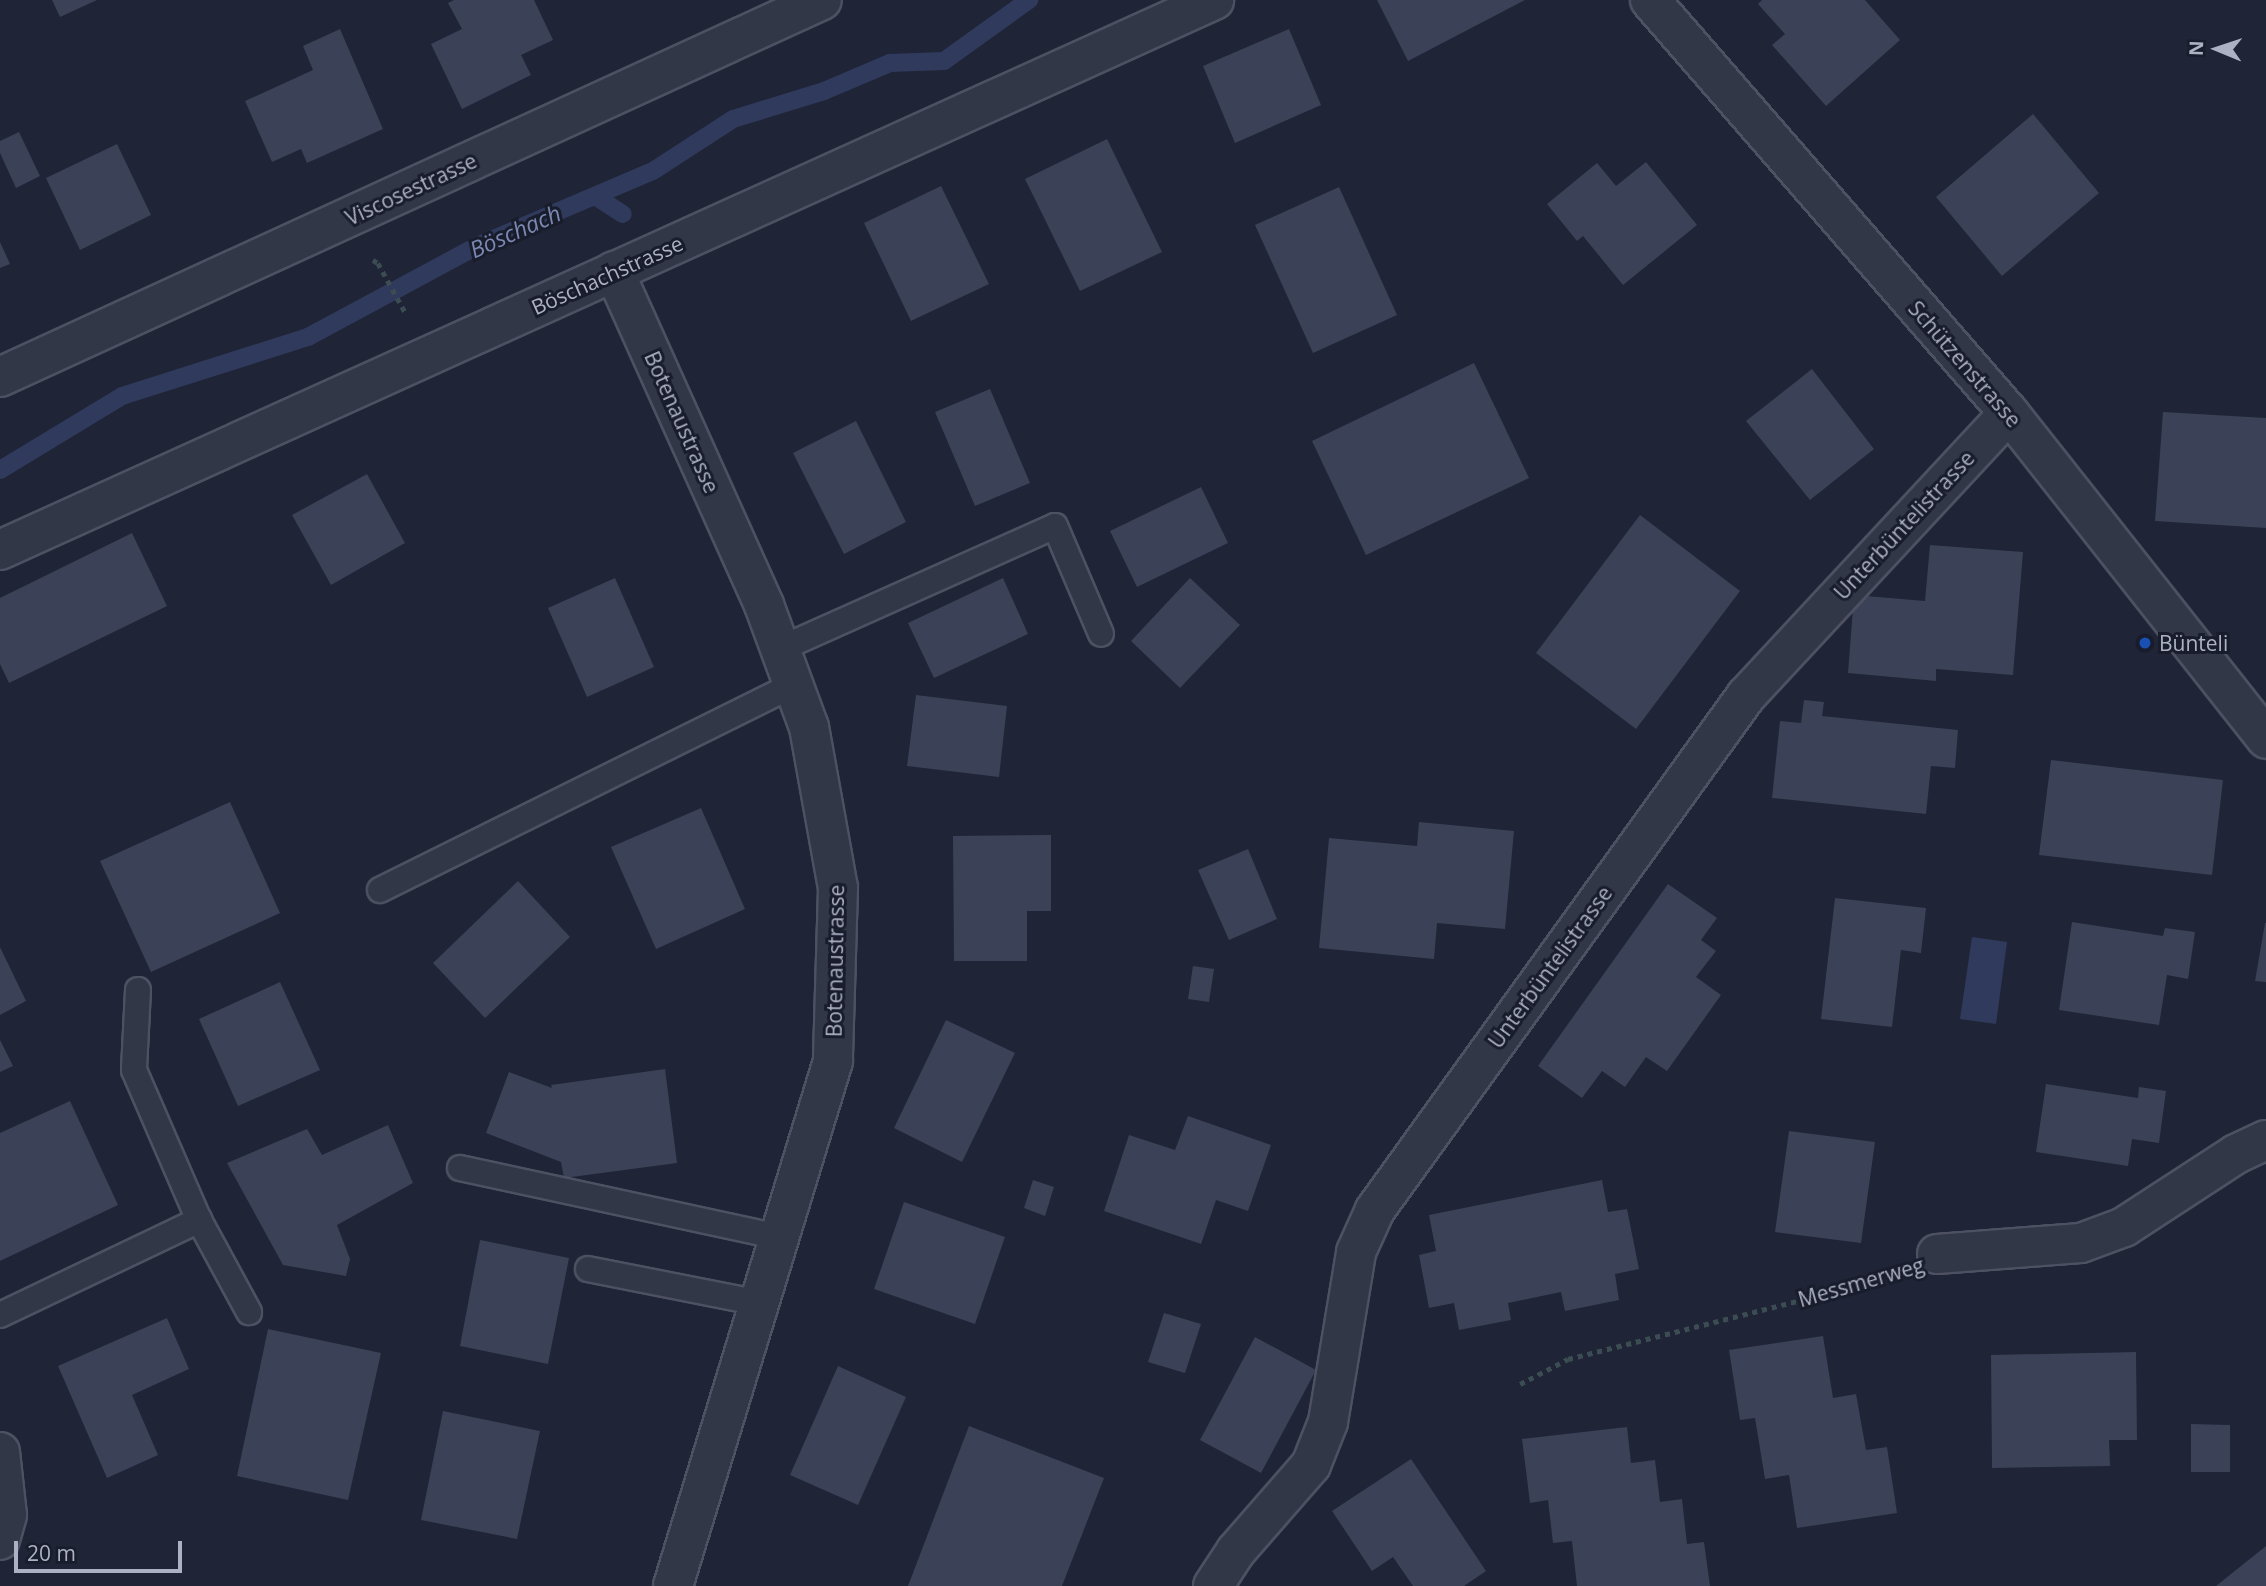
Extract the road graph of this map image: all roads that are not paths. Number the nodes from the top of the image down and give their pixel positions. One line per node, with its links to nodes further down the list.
1 (822, 0): 5 (street, Viscosestrasse)
2 (1214, 0): 4 (street, Böschachstrasse)
3 (1650, 0): 6 (street, Schützenstrasse)
4 (614, 271): 7 (street, Böschachstrasse); 9 (street, Botenaustrasse)
5 (0, 377)
6 (2008, 413): 11 (street, Schützenstrasse); 26 (street, Unterbüntelistrasse)
7 (0, 550)
8 (1101, 635): 9 (lane)
9 (780, 649): 10 (street, Botenaustrasse)
10 (793, 685): 12 (lane); 17 (street, Botenaustrasse)
11 (2266, 738)
12 (380, 890)
13 (138, 990): 16 (lane)
14 (2266, 1140): 18 (street, Messmerweg)
15 (460, 1168): 17 (lane)
16 (199, 1220): 21 (lane); 22 (lane)
17 (780, 1237): 20 (street, Botenaustrasse)
18 (1937, 1254)
19 (588, 1269): 20 (lane)
20 (760, 1303): 25 (street, Botenaustrasse)
21 (249, 1312)
22 (0, 1315)
23 (0, 1452): 24 (street)
24 (0, 1540)
25 (673, 1586)
26 (1213, 1586)

